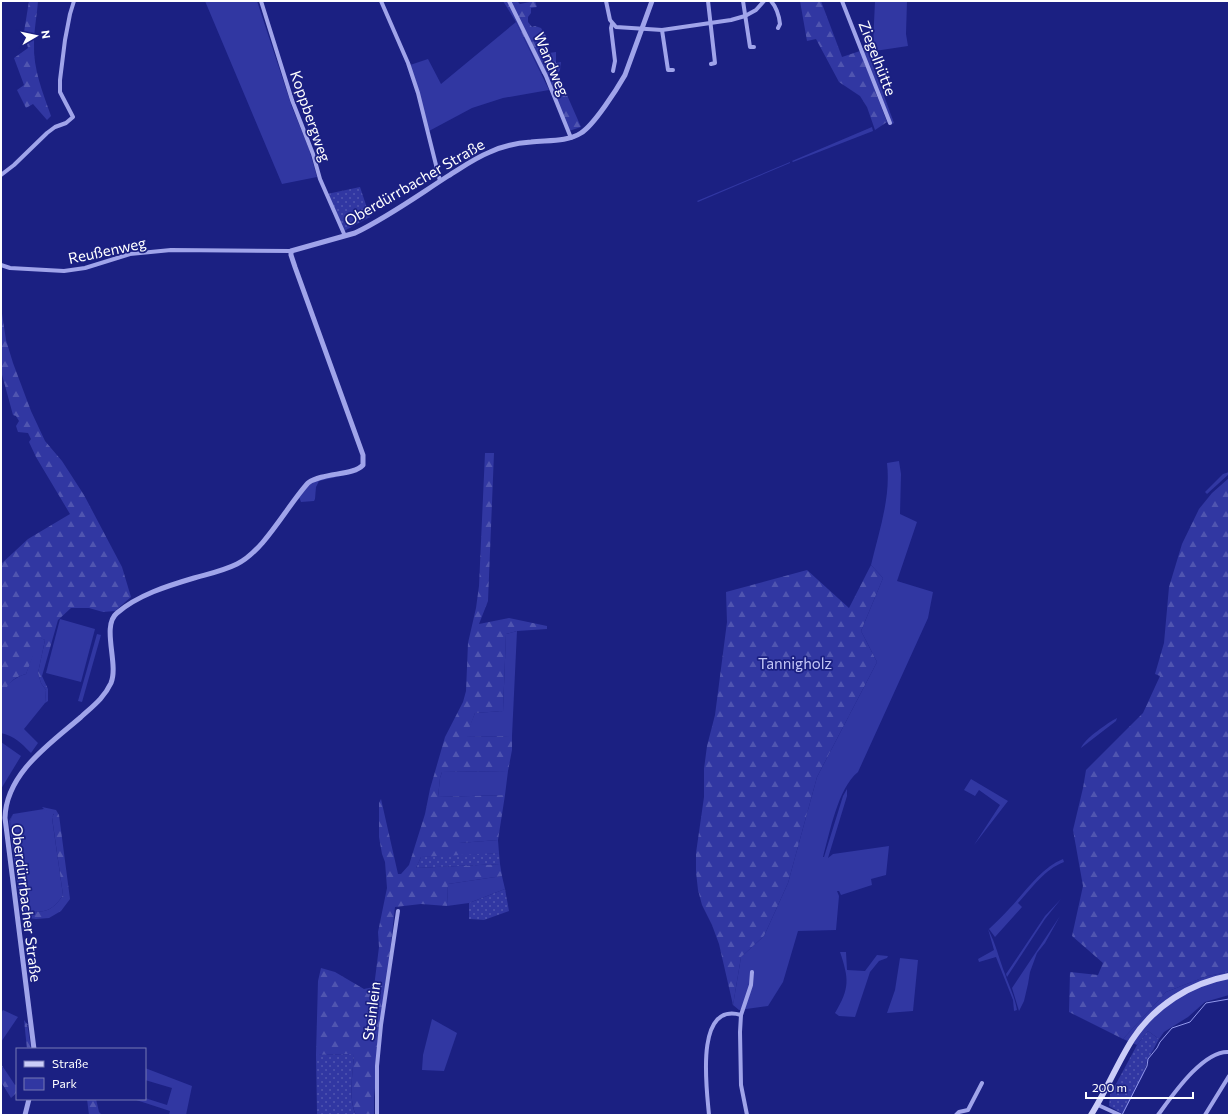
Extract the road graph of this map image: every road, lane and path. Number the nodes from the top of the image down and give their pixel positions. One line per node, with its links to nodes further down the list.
1 (74, 1): 24 (street)
2 (261, 1): 26 (street, Koppbergweg)
3 (380, 1): 25 (street)
4 (509, 1): 23 (street, Wandweg)
5 (606, 1): 13 (street)
6 (652, 1): 15 (street, Oberdürrbacher Straße)
7 (708, 1): 14 (street)
8 (743, 1): 12 (street)
9 (764, 1): 12 (street)
10 (771, 1): 16 (street)
11 (842, 1): 22 (street, Ziegelhütte)
12 (745, 16): 14 (street); 18 (street)
13 (612, 24): 15 (street); 21 (street)
14 (711, 24): 17 (street); 19 (street)
15 (642, 28): 17 (street); 23 (street, Oberdürrbacher Straße)
16 (778, 28)
17 (662, 30): 20 (street)
18 (754, 47)
19 (711, 64)
20 (673, 70)
21 (613, 71)
22 (890, 123)
23 (571, 138): 25 (street, Oberdürrbacher Straße)
24 (1, 175)
25 (440, 181): 26 (street, Oberdürrbacher Straße)
26 (345, 236): 27 (street, Oberdürrbacher Straße)
27 (292, 251): 28 (street, Reußenweg); 33 (street, Oberdürrbacher Straße)
28 (1, 265)
29 (398, 911): 40 (street, Steinlein)
30 (752, 972): 32 (street)
31 (1229, 976): 38 (main road)
32 (741, 1015): 41 (street); 42 (street)
33 (34, 1048)
34 (1229, 1052): 46 (street)
35 (1229, 1076): 47 (street)
36 (982, 1083): 43 (street)
37 (29, 1100): 39 (street)
38 (1098, 1105): 44 (main road); 45 (street)
39 (25, 1115)
40 (376, 1115)
41 (709, 1115)
42 (747, 1115)
43 (956, 1115)
44 (1091, 1115)
45 (1120, 1115)
46 (1158, 1115)
47 (1205, 1115)

